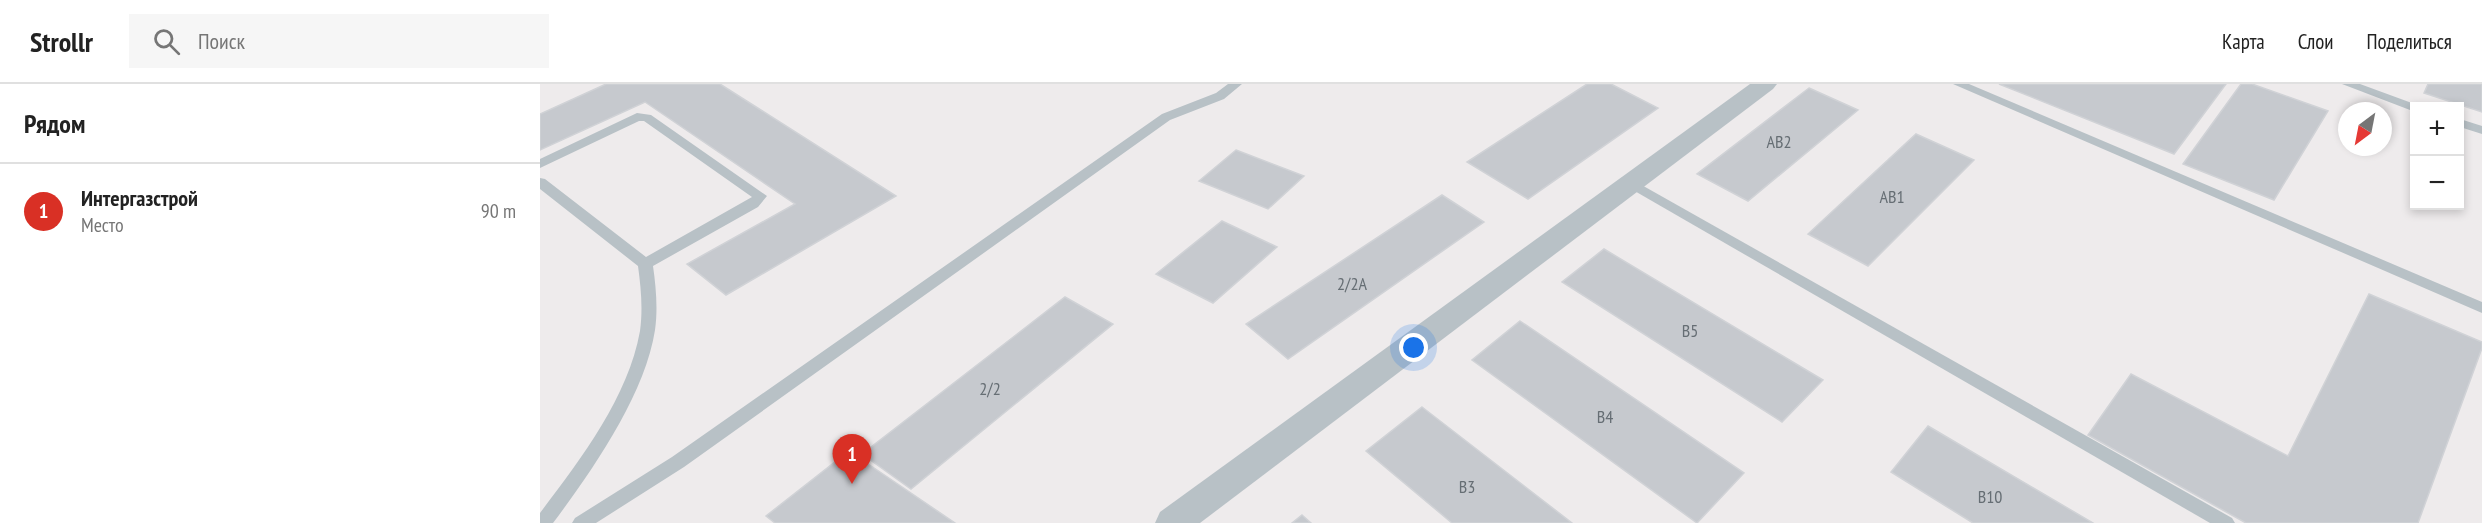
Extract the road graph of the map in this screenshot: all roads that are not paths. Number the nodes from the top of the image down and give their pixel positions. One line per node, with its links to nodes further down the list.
1 (1236, 84): 14 (lane)
2 (1765, 84): 10 (street)
3 (1959, 84): 12 (lane)
4 (2349, 84): 5 (lane)
5 (2410, 105)
6 (2464, 124): 7 (lane)
7 (2482, 130)
8 (540, 164): 11 (lane)
9 (540, 182): 11 (lane)
10 (1631, 183): 15 (street); 16 (lane)
11 (645, 264): 13 (lane)
12 (2482, 308)
13 (543, 523)
14 (581, 523)
15 (1173, 523)
16 (2226, 523)

